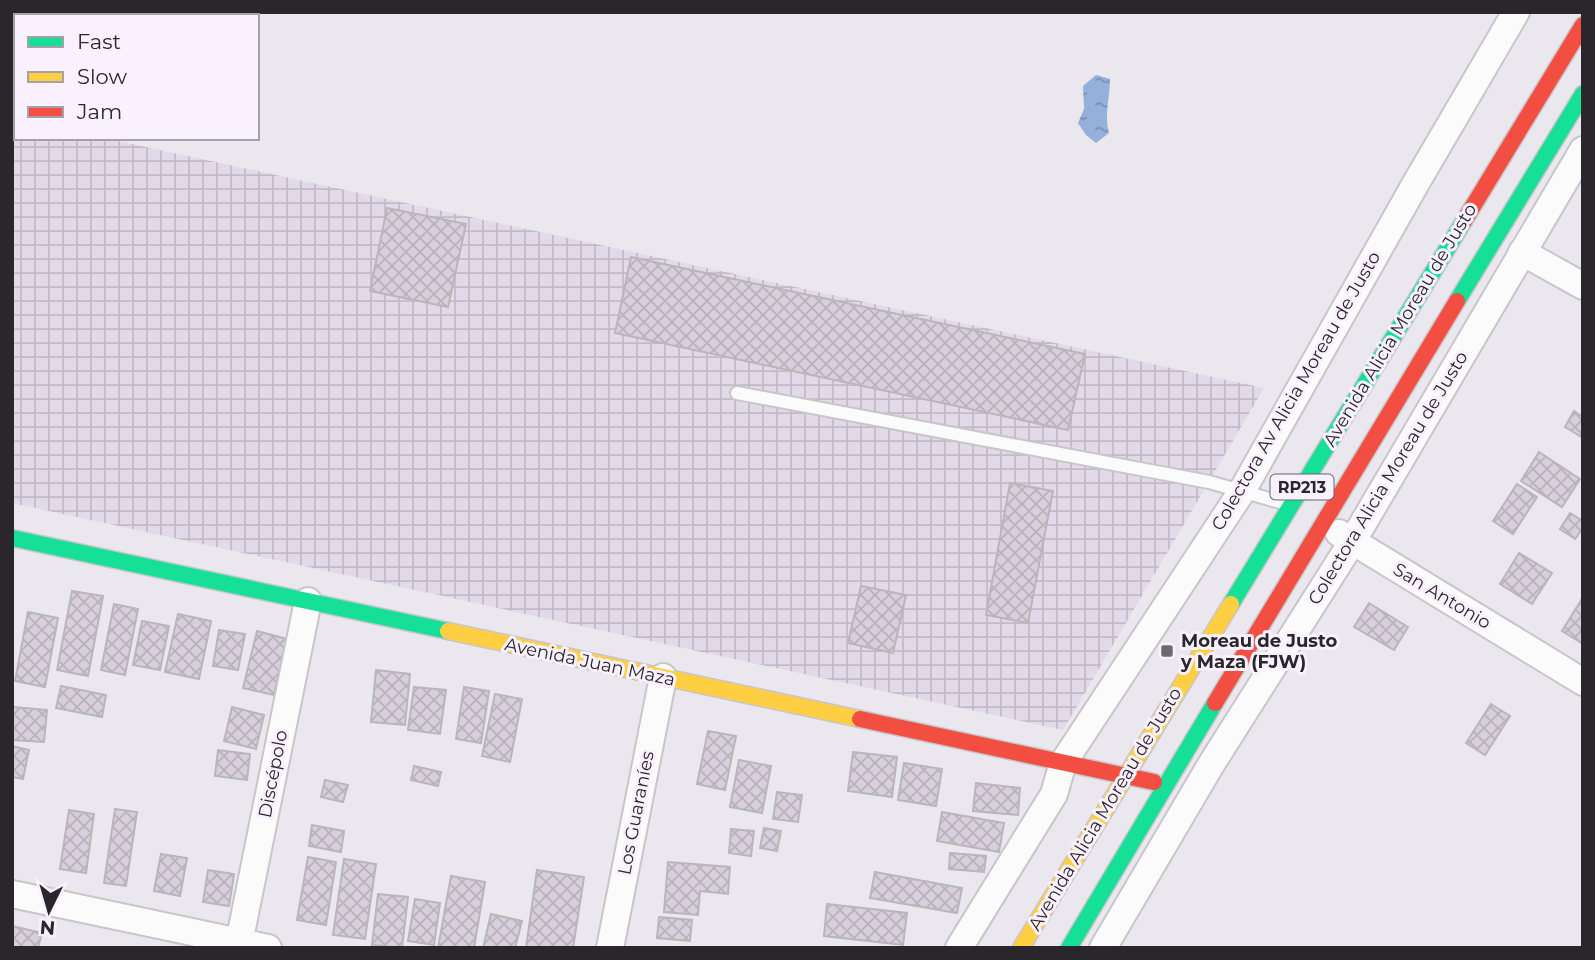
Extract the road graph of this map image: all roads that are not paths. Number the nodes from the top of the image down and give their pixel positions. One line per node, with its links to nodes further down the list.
1 (1516, 12): 8 (street, Colectora Av Alicia Moreau de Justo)
2 (1583, 25): 9 (main road, Avenida Alicia Moreau de Justo / RP213)
3 (1583, 94): 9 (main road, Avenida Alicia Moreau de Justo / RP213)
4 (1583, 150): 5 (street, Colectora Alicia Moreau de Justo)
5 (1522, 252): 6 (street); 11 (street, Colectora Alicia Moreau de Justo)
6 (1583, 286)
7 (737, 393): 8 (lane)
8 (1241, 491): 9 (lane); 15 (street, Colectora Av Alicia Moreau de Justo)
9 (1305, 513): 11 (street, San Antonio); 16 (main road, Avenida Alicia Moreau de Justo / RP213); 17 (main road, Avenida Alicia Moreau de Justo / RP213)
10 (12, 538): 12 (main road, Avenida Juan Maza)
11 (1352, 542): 14 (street, San Antonio); 25 (street, Colectora Alicia Moreau de Justo)
12 (308, 601): 13 (main road, Avenida Juan Maza); 19 (street, Discépolo)
13 (663, 677): 15 (main road, Avenida Juan Maza); 21 (street, Los Guaraníes)
14 (1583, 682)
15 (1063, 763): 16 (main road, Avenida Juan Maza); 22 (street)
16 (1125, 776): 17 (main road, Avenida Juan Maza); 23 (main road, Avenida Alicia Moreau de Justo / RP213)
17 (1168, 785): 24 (main road, Avenida Alicia Moreau de Justo / RP213)
18 (12, 894): 19 (street)
19 (239, 945): 20 (street)
20 (268, 948)
21 (610, 948)
22 (959, 948)
23 (1021, 948)
24 (1069, 948)
25 (1103, 948)

